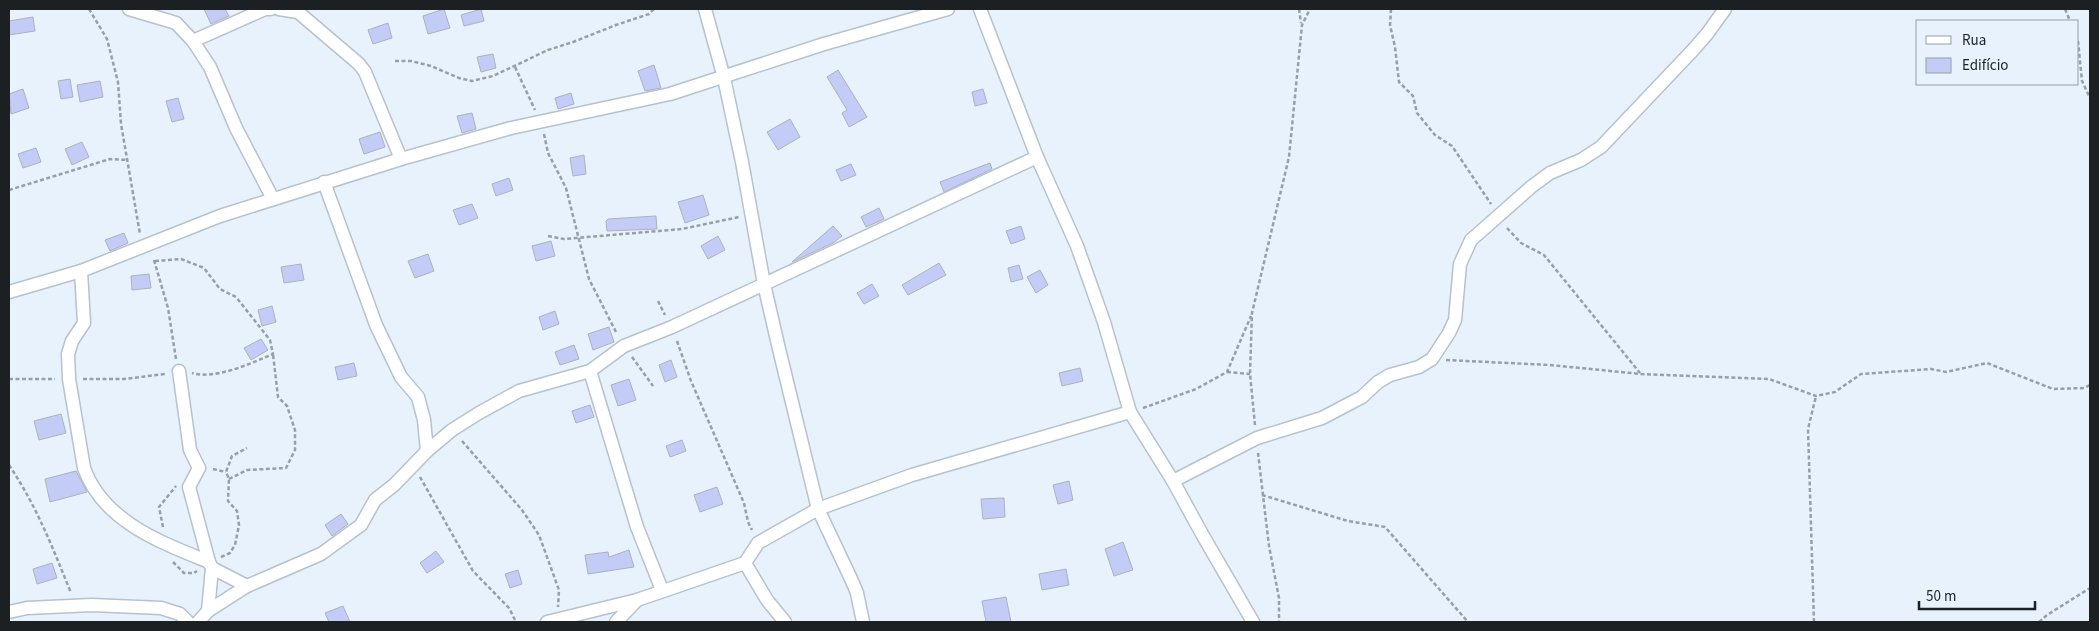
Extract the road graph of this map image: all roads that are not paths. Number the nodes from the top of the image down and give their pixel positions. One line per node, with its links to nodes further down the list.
1 (129, 9): 8 (street)
2 (271, 9): 8 (street)
3 (279, 9): 11 (street)
4 (705, 9): 9 (street)
5 (948, 9): 9 (street)
6 (980, 9): 10 (street)
7 (1725, 9): 21 (street)
8 (193, 41): 13 (street)
9 (724, 78): 11 (street); 15 (street)
10 (1037, 157): 15 (street); 19 (street)
11 (401, 159): 12 (street)
12 (324, 182): 13 (street); 20 (street)
13 (273, 199): 14 (street)
14 (81, 271): 16 (street); 24 (street)
15 (764, 284): 17 (street); 22 (street)
16 (9, 292)
17 (590, 370): 20 (street); 26 (street)
18 (179, 371): 24 (street)
19 (1130, 412): 21 (street); 22 (street)
20 (427, 451): 25 (street)
21 (1173, 480): 36 (street)
22 (818, 509): 23 (street); 35 (street)
23 (745, 563): 26 (street); 34 (street)
24 (210, 565): 25 (street); 28 (street)
25 (247, 586): 28 (street)
26 (662, 590): 27 (street)
27 (637, 600): 30 (street); 33 (street)
28 (208, 611): 32 (street)
29 (9, 612): 31 (street)
30 (552, 621)
31 (188, 622)
32 (198, 622)
33 (616, 622)
34 (784, 622)
35 (863, 622)
36 (1253, 622)

